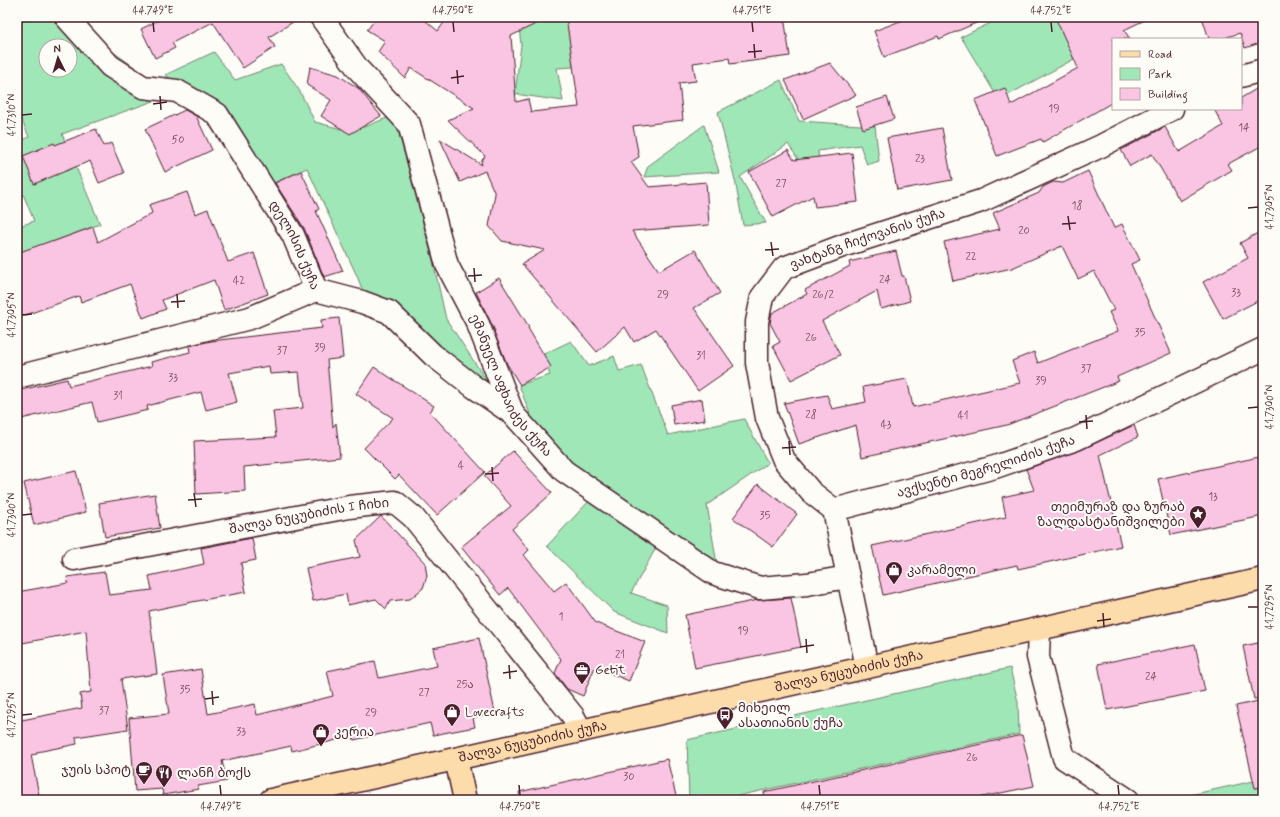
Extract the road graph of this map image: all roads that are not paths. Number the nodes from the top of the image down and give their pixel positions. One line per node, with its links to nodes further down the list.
1 (66, 17): 6 (street, დელისის ქუჩა)
2 (321, 17): 9 (street, ემანუელ აფხაიძეს ქუჩა)
3 (1263, 70): 4 (street)
4 (1242, 76)
5 (1170, 110): 10 (street, ვახტანგ ჩიქოვანის ქუჩა)
6 (316, 290): 8 (street, დელისის ქუჩა); 9 (street)
7 (1263, 349): 10 (street, ავქსენტი მეგრელიძის ქუჩა)
8 (17, 376)
9 (513, 414): 12 (street, ემანუელ აფხაიძეს ქუჩა)
10 (834, 510): 12 (street)
11 (74, 559): 16 (street, შალვა ნუცუბიძის I ჩიხი)
12 (848, 577): 15 (street)
13 (1263, 579): 14 (main road, შალვა ნუცუბიძის ქუჩა)
14 (1039, 629): 15 (main road, შალვა ნუცუბიძის ქუჩა); 20 (street)
15 (867, 667): 16 (main road, შალვა ნუცუბიძის ქუჩა)
16 (581, 731): 17 (main road, შალვა ნუცუბიძის ქუჩა)
17 (456, 759): 18 (main road, შალვა ნუცუბიძის ქუჩა); 19 (main road)
18 (271, 800)
19 (465, 800)
20 (1128, 800)

